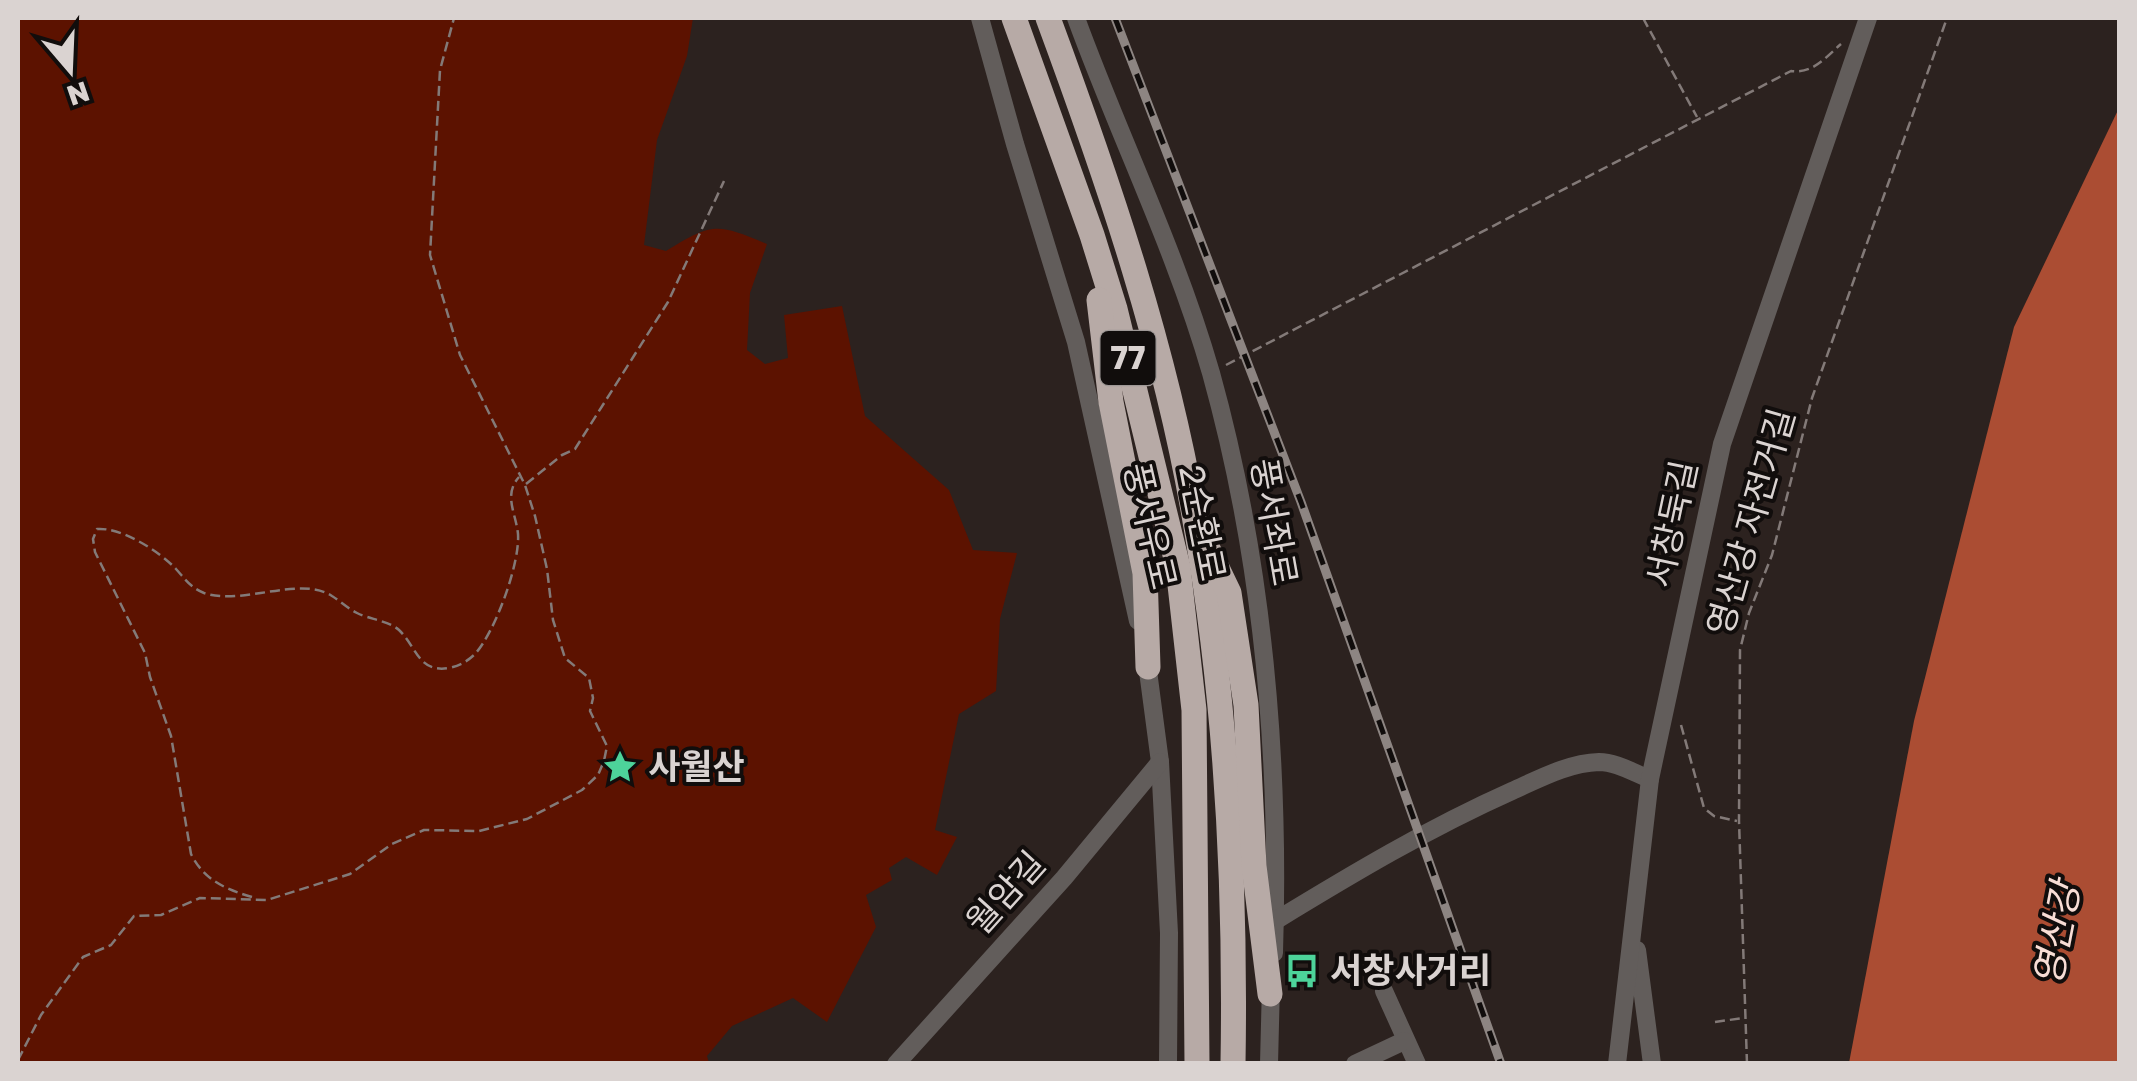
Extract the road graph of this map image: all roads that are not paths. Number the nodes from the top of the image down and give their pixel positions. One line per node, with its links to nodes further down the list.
1 (980, 18): 8 (street, 풍서우로)
2 (1014, 18): 6 (highway, 2순환로 / 77)
3 (1048, 18): 7 (highway, 2순환로 / 77)
4 (1076, 18): 11 (street, 풍서좌로)
5 (1864, 26): 10 (street, 서창둑길)
6 (1092, 235): 8 (highway); 18 (highway, 2순환로 / 77)
7 (1196, 525): 14 (highway); 19 (highway, 2순환로 / 77)
8 (1148, 667): 9 (street, 풍서우로)
9 (1160, 762): 16 (street, 월암길); 17 (street, 풍서우로)
10 (1650, 778): 11 (street); 12 (street, 서창둑길)
11 (1275, 921): 14 (street, 풍서좌로)
12 (1634, 924): 23 (street, 서창둑길); 24 (street)
13 (1384, 991): 15 (street)
14 (1270, 994): 20 (street, 풍서좌로)
15 (1404, 1042): 21 (street); 22 (street)
16 (896, 1064)
17 (1168, 1064)
18 (1197, 1064)
19 (1233, 1064)
20 (1269, 1064)
21 (1355, 1064)
22 (1417, 1064)
23 (1617, 1064)
24 (1652, 1064)

